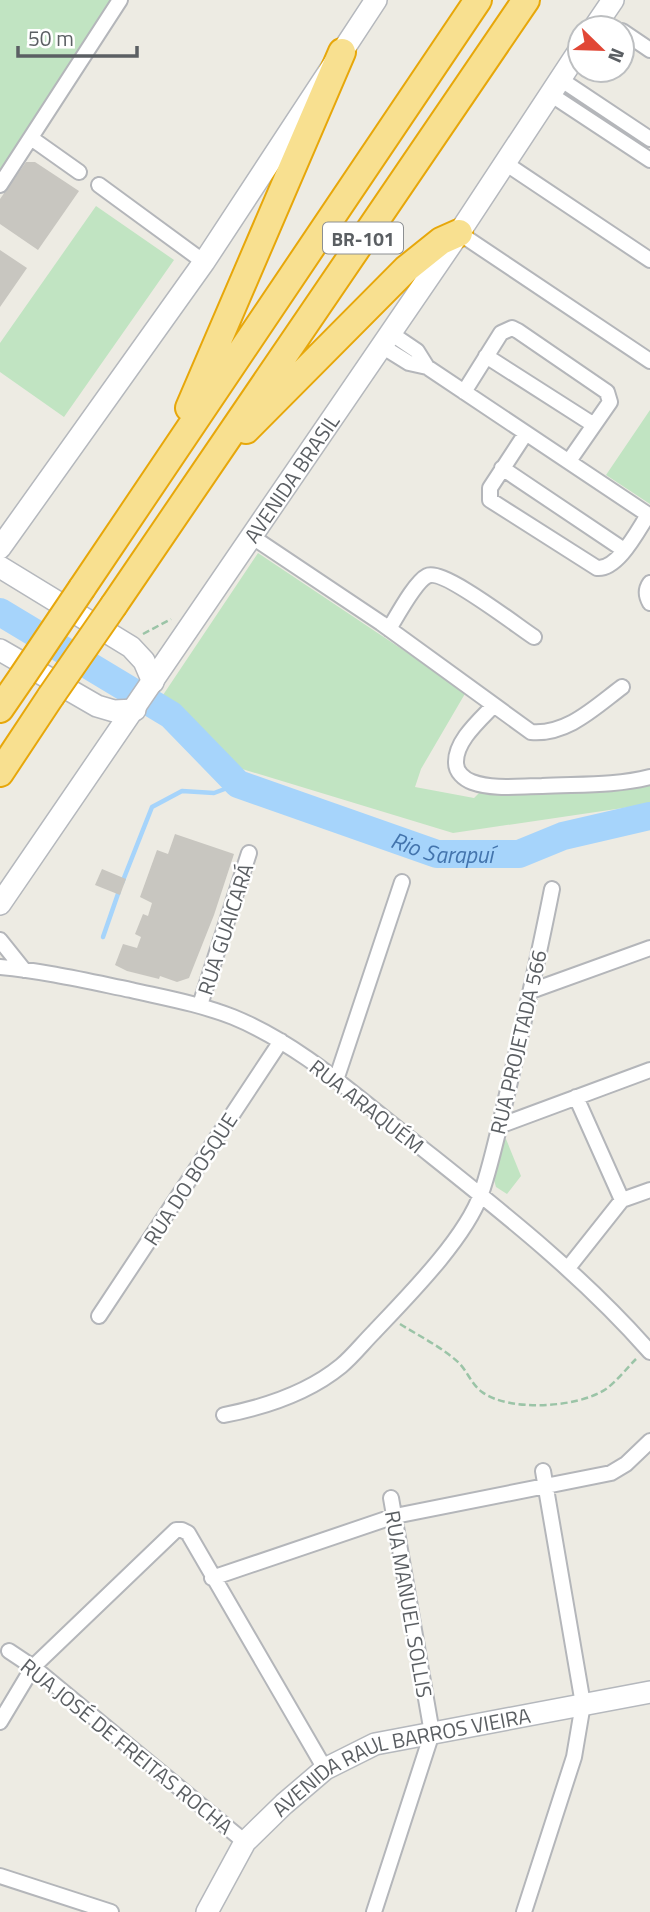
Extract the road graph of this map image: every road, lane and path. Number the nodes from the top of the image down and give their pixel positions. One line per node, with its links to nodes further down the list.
1 (120, 0): 8 (street)
2 (376, 0): 5 (street)
3 (478, 0): 25 (highway, BR-101)
4 (526, 0): 27 (highway, BR-101)
5 (342, 52): 17 (street); 25 (highway)
6 (566, 70): 7 (street, AVENIDA BRASIL)
7 (555, 86): 9 (street); 10 (street); 15 (street, AVENIDA BRASIL)
8 (31, 138): 12 (street); 13 (street)
9 (650, 139)
10 (650, 160)
11 (512, 167): 16 (street)
12 (79, 172)
13 (0, 185)
14 (99, 185): 17 (street)
15 (459, 233): 18 (street, AVENIDA BRASIL); 20 (street); 27 (highway)
16 (650, 260)
17 (204, 262): 30 (street)
18 (385, 339): 21 (street); 29 (street, AVENIDA BRASIL)
19 (486, 356): 21 (street); 22 (street); 22 (street)
20 (650, 360)
21 (464, 393): 23 (street)
22 (594, 425): 24 (street)
23 (526, 433): 24 (street); 26 (street)
24 (569, 461): 28 (street)
25 (163, 467): 44 (highway, BR-101, bridge)
26 (502, 468): 31 (street); 31 (street)
27 (200, 476): 45 (highway, BR-101, bridge)
28 (649, 515): 31 (street)
29 (251, 536): 36 (street); 40 (street, AVENIDA BRASIL)
30 (1, 545)
31 (624, 550)
32 (0, 568): 38 (street)
33 (650, 583): 34 (street)
34 (650, 604)
35 (175, 616): 38 (path)
36 (389, 629): 37 (street); 42 (street)
37 (534, 637)
38 (116, 638): 40 (street)
39 (0, 650): 43 (street)
40 (151, 685): 43 (street, AVENIDA BRASIL)
41 (622, 687): 42 (street)
42 (494, 705): 46 (street)
43 (136, 708): 50 (street, AVENIDA BRASIL)
44 (0, 709)
45 (0, 773)
46 (650, 776)
47 (249, 853): 56 (street, RUA GUAICARÁ)
48 (402, 882): 59 (street)
49 (552, 889): 55 (street, RUA PROJETADA 566)
50 (0, 904)
51 (0, 940): 54 (street)
52 (650, 948): 55 (street)
53 (0, 967): 54 (street, RUA ARAQUÉM)
54 (24, 970): 56 (street, RUA ARAQUÉM)
55 (531, 991): 61 (street, RUA PROJETADA 566)
56 (200, 1005): 57 (street, RUA ARAQUÉM)
57 (281, 1041): 59 (street, RUA ARAQUÉM); 67 (street, RUA DO BOSQUE)
58 (650, 1070): 60 (street)
59 (336, 1080): 63 (street, RUA ARAQUÉM)
60 (576, 1097): 61 (street); 64 (street)
61 (499, 1126): 63 (street, RUA PROJETADA 566)
62 (650, 1190): 64 (street)
63 (480, 1195): 65 (street, RUA ARAQUÉM); 66 (street, RUA PROJETADA 566)
64 (622, 1200): 65 (street)
65 (568, 1268): 68 (street, RUA ARAQUÉM)
66 (389, 1316): 68 (path); 69 (street, RUA PROJETADA 566)
67 (99, 1317)
68 (649, 1349)
69 (225, 1415)
70 (650, 1441): 72 (street)
71 (543, 1471): 72 (street)
72 (547, 1486): 74 (street); 79 (street)
73 (391, 1498): 74 (street, RUA MANUEL SOLLIS)
74 (395, 1516): 75 (street); 81 (street, RUA MANUEL SOLLIS)
75 (212, 1578): 77 (street); 82 (street)
76 (9, 1651): 77 (street, RUA JOSÉ DE FREITAS ROCHA)
77 (33, 1667): 80 (street); 83 (street, RUA JOSÉ DE FREITAS ROCHA)
78 (650, 1692): 79 (street, AVENIDA RAUL BARROS VIEIRA)
79 (583, 1704): 81 (street, AVENIDA RAUL BARROS VIEIRA); 88 (street)
80 (0, 1722)
81 (432, 1733): 82 (street, AVENIDA RAUL BARROS VIEIRA); 87 (street, RUA MANUEL SOLLIS)
82 (325, 1769): 83 (street, AVENIDA RAUL BARROS VIEIRA)
83 (245, 1842): 86 (street, AVENIDA RAUL BARROS VIEIRA)
84 (0, 1875): 85 (street)
85 (111, 1912)
86 (207, 1912)
87 (374, 1912)
88 (524, 1912)

